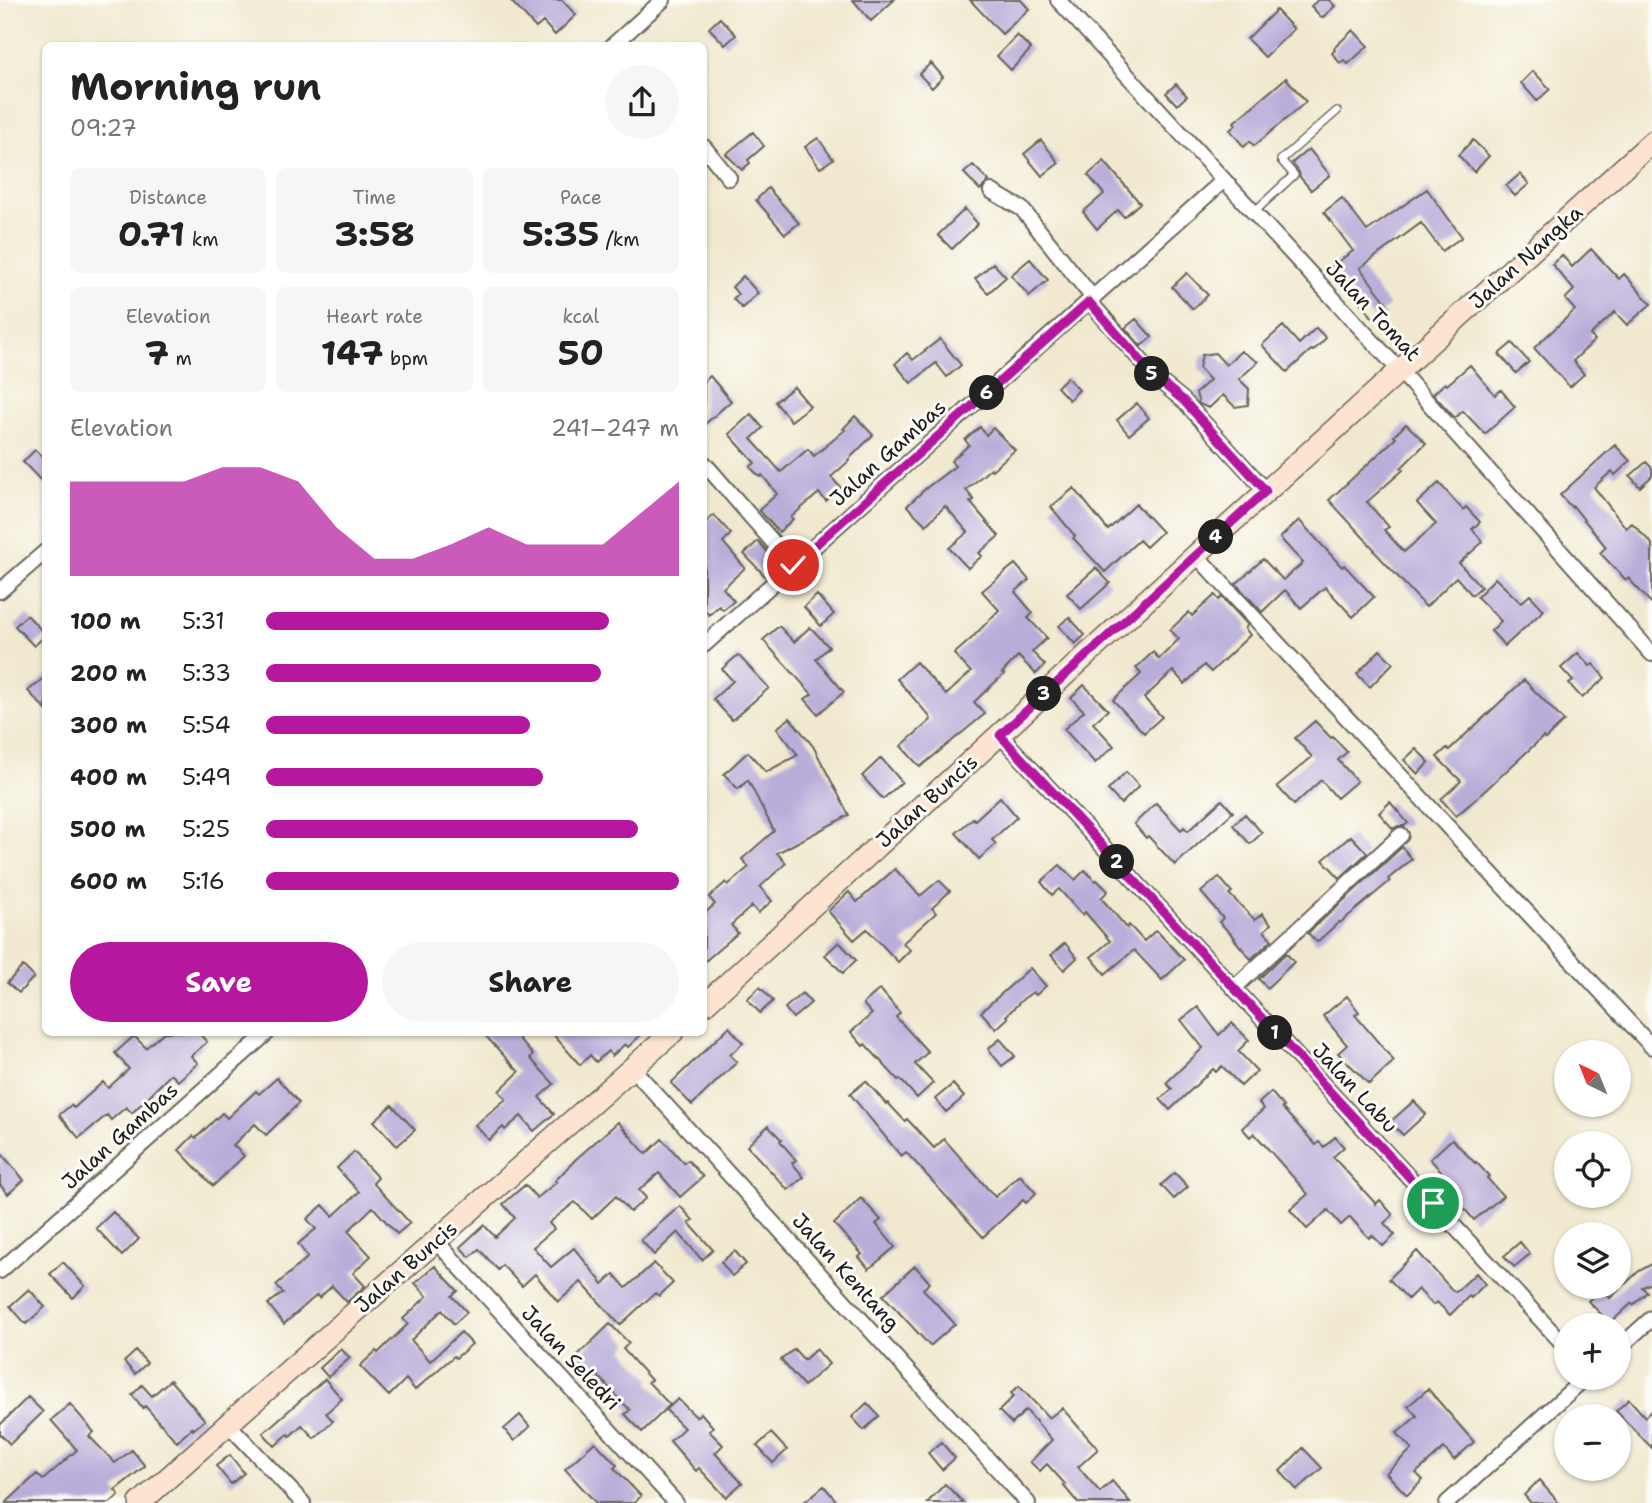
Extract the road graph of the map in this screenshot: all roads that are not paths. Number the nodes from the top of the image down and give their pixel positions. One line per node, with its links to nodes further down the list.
1 (663, 0): 3 (street)
2 (1058, 0): 8 (street, Jalan Tomat)
3 (619, 42)
4 (1337, 111): 10 (lane)
5 (1652, 142): 12 (street, Jalan Nangka)
6 (707, 151): 7 (street)
7 (729, 178)
8 (1224, 180): 10 (street, Jalan Tomat); 11 (street, Jalan Gambas)
9 (991, 191): 11 (street)
10 (1254, 212): 12 (street, Jalan Tomat)
11 (1091, 300): 14 (street); 17 (street, Jalan Gambas)
12 (1400, 371): 14 (street, Jalan Buncis); 20 (street, Jalan Tomat)
13 (707, 466): 17 (street)
14 (1266, 491): 16 (street, Jalan Buncis)
15 (42, 555): 18 (street)
16 (1196, 555): 21 (street, Jalan Buncis); 27 (street)
17 (793, 565): 19 (street, Jalan Gambas)
18 (0, 592)
19 (707, 642)
20 (1652, 654)
21 (1000, 735): 23 (street, Jalan Labu); 24 (street, Jalan Buncis)
22 (1401, 835): 23 (street)
23 (1234, 988): 32 (street, Jalan Labu)
24 (707, 1002)
25 (264, 1036): 30 (street, Jalan Gambas)
26 (669, 1036): 28 (street, Jalan Buncis)
27 (1652, 1047)
28 (633, 1069): 29 (street, Jalan Buncis); 39 (street, Jalan Kentang)
29 (436, 1241): 35 (street, Jalan Buncis); 38 (street, Jalan Seledri)
30 (0, 1271)
31 (1652, 1318): 33 (street)
32 (1554, 1334)
33 (1631, 1337)
34 (1572, 1390): 40 (street)
35 (228, 1424): 36 (street, Jalan Buncis); 37 (street)
36 (140, 1503)
37 (303, 1503)
38 (676, 1503)
39 (1028, 1503)
40 (1447, 1503)

